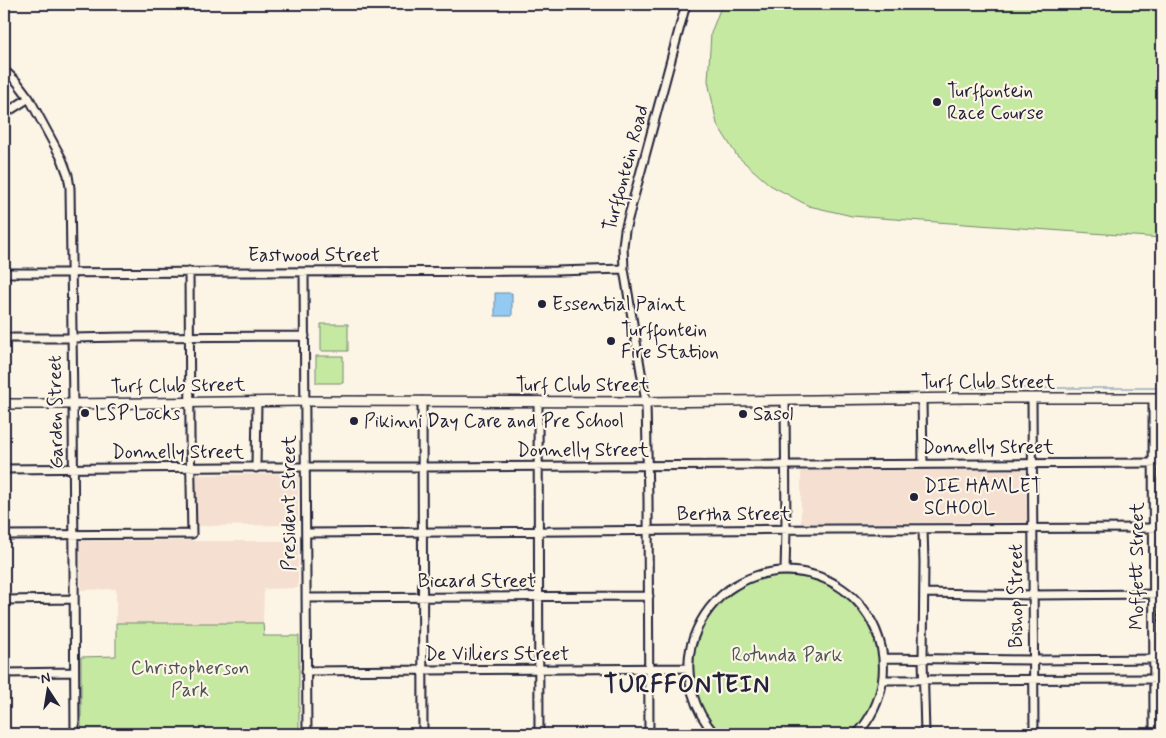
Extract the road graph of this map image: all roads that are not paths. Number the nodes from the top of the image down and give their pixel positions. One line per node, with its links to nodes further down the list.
1 (686, 4): 5 (street, Turffontein Road)
2 (4, 70): 3 (street, Garden Street)
3 (29, 98): 4 (street); 9 (street, Garden Street)
4 (4, 114)
5 (624, 269): 7 (street, Eastwood Street); 23 (street, Turffontein Road)
6 (189, 272): 7 (street, Eastwood Street); 9 (street, Eastwood Street); 11 (street)
7 (304, 272): 10 (street, President Street)
8 (4, 273): 9 (street, Eastwood Street)
9 (71, 273): 13 (street, Garden Street)
10 (305, 336): 11 (street); 18 (street, President Street)
11 (190, 337): 13 (street); 21 (street)
12 (4, 338): 13 (street)
13 (72, 338): 25 (street, Garden Street)
14 (1032, 398): 15 (main road, Turf Club Street); 16 (main road, Turf Club Street); 26 (street, Bishop Street)
15 (1158, 398): 27 (street, Moffett Street)
16 (922, 399): 20 (main road, Turf Club Street); 29 (street)
17 (422, 400): 18 (main road, Turf Club Street); 19 (main road, Turf Club Street); 33 (street)
18 (305, 401): 22 (main road, Turf Club Street); 36 (street, President Street)
19 (538, 401): 23 (main road, Turf Club Street); 31 (street)
20 (786, 401): 23 (main road, Turf Club Street); 30 (street)
21 (190, 402): 22 (main road, Turf Club Street); 25 (main road, Turf Club Street); 34 (street)
22 (257, 402): 35 (street)
23 (646, 402): 32 (street, Turffontein Road)
24 (4, 404): 25 (main road, Turf Club Street)
25 (73, 404): 37 (street, Garden Street)
26 (1032, 463): 27 (street, Donnelly Street); 29 (street, Donnelly Street); 42 (street, Bishop Street)
27 (1154, 463): 28 (street, Donnelly Street); 39 (street, Moffett Street)
28 (1162, 463)
29 (923, 464): 30 (street, Donnelly Street)
30 (785, 465): 32 (street, Donnelly Street); 43 (street)
31 (538, 466): 32 (street, Donnelly Street); 33 (street, Donnelly Street); 46 (street)
32 (648, 466): 44 (street, Turffontein Road)
33 (422, 467): 36 (street, Donnelly Street); 45 (street)
34 (191, 468): 35 (street, Donnelly Street); 37 (street, Donnelly Street); 48 (street)
35 (256, 468): 36 (street, Donnelly Street)
36 (305, 468): 49 (street, President Street)
37 (73, 469): 38 (street, Donnelly Street); 48 (street, Garden Street)
38 (4, 470)
39 (1154, 528): 40 (street, Bertha Street); 42 (street, Bertha Street); 52 (street, Moffett Street)
40 (1162, 528)
41 (923, 529): 42 (street, Bertha Street); 43 (street, Bertha Street); 51 (street)
42 (1032, 529): 54 (street, Bishop Street)
43 (786, 530): 44 (street, Bertha Street); 50 (street)
44 (648, 531): 46 (street, Bertha Street); 55 (street, Turffontein Road)
45 (422, 532): 46 (street, Bertha Street); 49 (street, Bertha Street); 58 (street)
46 (539, 532): 56 (street)
47 (4, 534): 48 (street)
48 (74, 534): 60 (street, Garden Street)
49 (306, 534): 57 (street, President Street)
50 (785, 571): 61 (street); 66 (street)
51 (924, 593): 54 (street); 62 (street)
52 (1154, 594): 53 (street); 54 (street); 63 (street, Moffett Street)
53 (1162, 594)
54 (1033, 595): 65 (street, Bishop Street)
55 (649, 596): 56 (street, Biccard Street); 67 (street, Turffontein Road)
56 (539, 597): 58 (street, Biccard Street); 69 (street)
57 (306, 598): 58 (street, Biccard Street); 70 (street, President Street)
58 (423, 598): 68 (street)
59 (4, 600): 60 (street)
60 (74, 600): 71 (street, Garden Street)
61 (883, 658): 62 (street); 76 (street)
62 (923, 659): 65 (street); 77 (street)
63 (1154, 659): 64 (street); 65 (street); 74 (street, Moffett Street)
64 (1162, 659)
65 (1033, 660): 73 (street, Bishop Street)
66 (689, 668): 67 (street, De Villiers Street); 83 (street)
67 (649, 669): 69 (street, De Villiers Street); 82 (street, Turffontein Road)
68 (422, 670): 69 (street, De Villiers Street); 70 (street, De Villiers Street); 80 (street)
69 (539, 670): 81 (street)
70 (306, 671): 79 (street, President Street)
71 (74, 672): 72 (street); 78 (street, Garden Street)
72 (4, 673)
73 (1033, 679): 74 (street); 77 (street); 86 (street, Bishop Street)
74 (1154, 679): 75 (street); 87 (street, Moffett Street)
75 (1162, 679)
76 (883, 680): 77 (street); 84 (street)
77 (924, 680): 85 (street)
78 (75, 734)
79 (307, 734)
80 (423, 734)
81 (539, 734)
82 (649, 734)
83 (715, 734)
84 (857, 734)
85 (925, 734)
86 (1034, 734)
87 (1154, 734)

